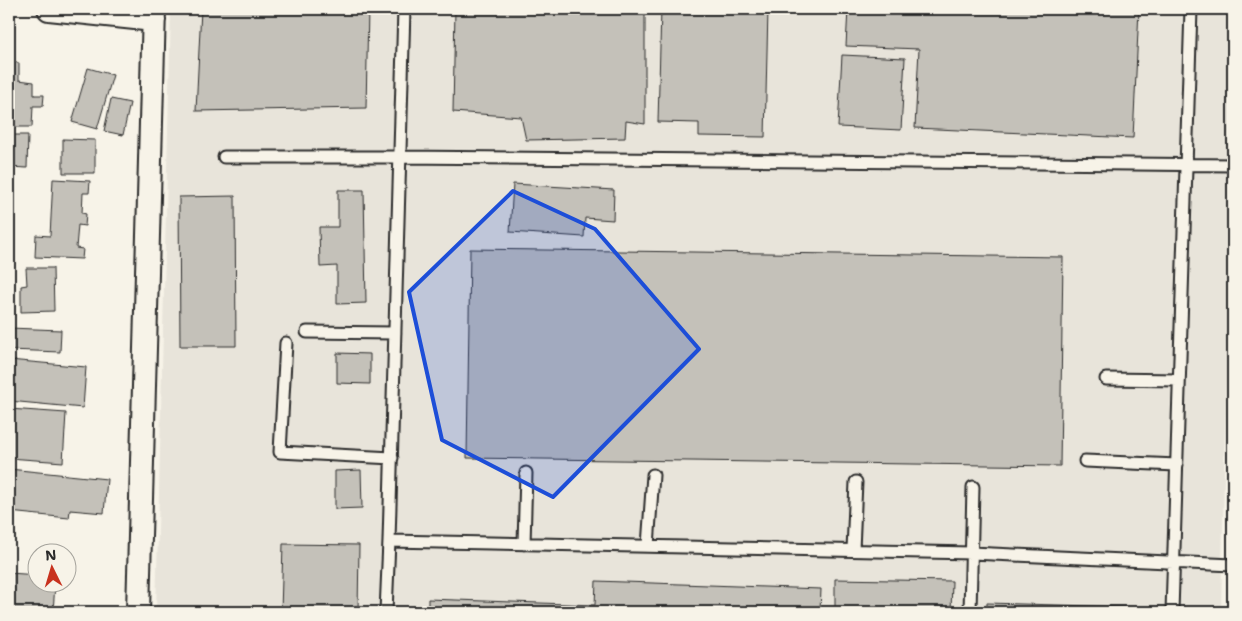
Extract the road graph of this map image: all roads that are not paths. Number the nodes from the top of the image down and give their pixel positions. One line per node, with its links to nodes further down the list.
1 (48, 9): 4 (street)
2 (404, 9): 6 (lane)
3 (1191, 9): 7 (lane)
4 (154, 14): 28 (street)
5 (224, 157): 6 (lane)
6 (400, 157): 7 (lane); 10 (lane)
7 (1186, 164): 8 (lane); 13 (lane)
8 (1233, 165)
9 (307, 332): 10 (lane)
10 (395, 333): 14 (lane)
11 (286, 343): 14 (lane)
12 (1106, 379): 13 (lane)
13 (1179, 380): 16 (lane)
14 (392, 458): 21 (lane)
15 (1085, 461): 16 (lane)
16 (1177, 465): 26 (lane)
17 (526, 473): 22 (lane)
18 (653, 475): 23 (lane)
19 (856, 482): 24 (lane)
20 (973, 487): 25 (lane)
21 (389, 540): 22 (lane); 29 (lane)
22 (524, 544): 23 (lane)
23 (648, 546): 24 (lane)
24 (854, 550): 25 (lane)
25 (972, 553): 26 (lane); 30 (lane)
26 (1174, 562): 27 (lane); 31 (lane)
27 (1233, 565)
28 (138, 612)
29 (386, 612)
30 (970, 612)
31 (1172, 612)

